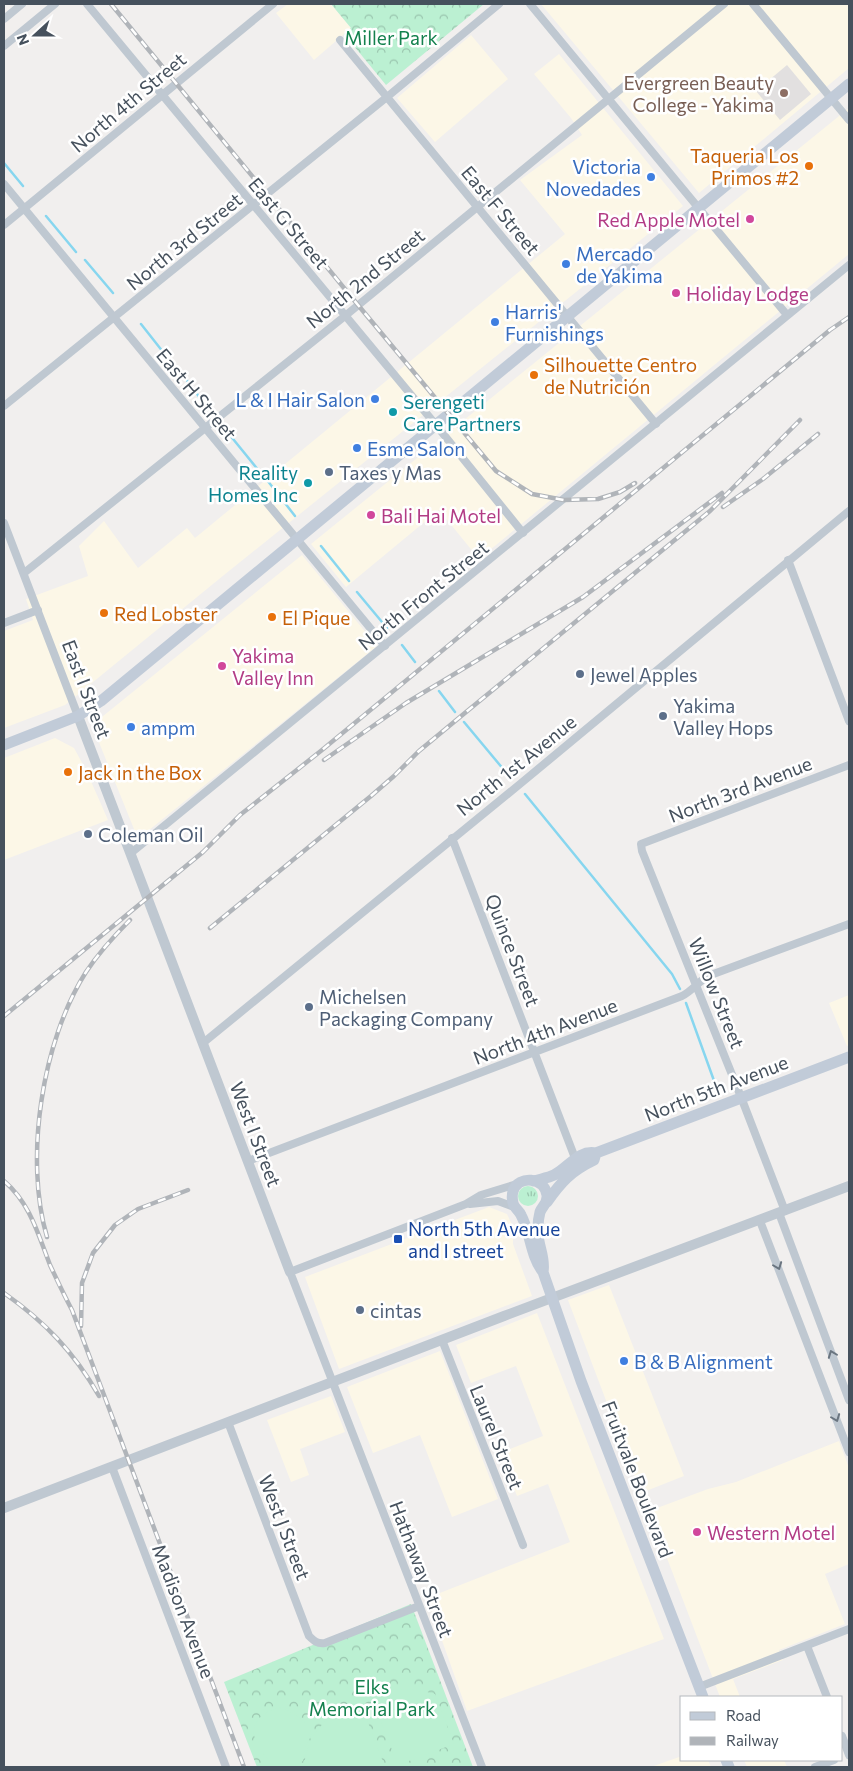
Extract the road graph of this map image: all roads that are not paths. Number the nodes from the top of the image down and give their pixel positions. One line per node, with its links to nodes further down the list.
1 (22, 4): 9 (street)
2 (55, 4): 11 (street)
3 (87, 4): 13 (street, East G Street)
4 (273, 4): 13 (street, North 4th Street)
5 (499, 4): 14 (street, North 3rd Street)
6 (530, 4): 16 (street)
7 (724, 4): 16 (street, North 2nd Street)
8 (752, 4): 15 (street)
9 (4, 19)
10 (340, 40): 14 (street, East F Street)
11 (4, 46)
12 (849, 84): 15 (main road)
13 (162, 94): 19 (street, East G Street); 22 (street, North 4th Street)
14 (387, 97): 19 (street, North 3rd Street); 20 (street, East F Street)
15 (832, 98): 17 (street); 21 (main road)
16 (608, 99): 20 (street, North 2nd Street); 21 (street)
17 (849, 120)
18 (4, 184): 22 (street, East H Street)
19 (254, 205): 26 (street, East G Street); 28 (street, North 3rd Street)
20 (477, 207): 26 (street, North 2nd Street); 27 (street, East F Street)
21 (698, 207): 25 (street); 27 (main road)
22 (24, 209): 23 (street, North 4th Street); 28 (street, East H Street)
23 (4, 225)
24 (849, 265): 25 (street, North Front Street)
25 (788, 315): 30 (street, North Front Street)
26 (345, 316): 31 (street, East G Street); 32 (street, North 2nd Street)
27 (567, 316): 30 (street, East F Street); 31 (main road)
28 (114, 319): 29 (street, North 3rd Street); 32 (street, East H Street)
29 (4, 406)
30 (656, 424): 35 (street, North Front Street)
31 (436, 425): 35 (street, East G Street); 36 (main road)
32 (205, 429): 36 (street, East H Street); 38 (street, North 2nd Street)
33 (849, 511): 37 (street, North 1st Avenue)
34 (4, 523): 38 (street, East I Street)
35 (523, 533): 41 (street, North Front Street)
36 (296, 539): 41 (street, East H Street); 42 (main road)
37 (788, 560): 43 (street); 46 (street, North 1st Avenue)
38 (24, 573): 39 (street, East I Street)
39 (38, 610): 40 (street); 42 (street, East I Street)
40 (4, 623)
41 (385, 646): 48 (street, North Front Street)
42 (78, 716): 44 (main road); 48 (street, East I Street)
43 (849, 721)
44 (4, 745)
45 (849, 765): 47 (street, North 3rd Avenue)
46 (452, 838): 52 (street, North 1st Avenue); 53 (street, Quince Street)
47 (641, 844): 51 (street, Willow Street)
48 (131, 853): 49 (street, East I Street)
49 (148, 897): 52 (street, West I Street)
50 (849, 924): 51 (street, North 4th Avenue)
51 (696, 986): 53 (street, North 4th Avenue); 55 (street, Willow Street)
52 (203, 1042): 58 (street, West I Street)
53 (535, 1052): 57 (street, Quince Street); 58 (street, North 4th Avenue)
54 (849, 1057): 55 (main road, North 5th Avenue)
55 (741, 1097): 56 (main road, North 5th Avenue); 65 (street, Willow Street)
56 (596, 1153): 57 (main road, North 5th Avenue); 63 (main road, North 5th Avenue)
57 (575, 1158): 59 (main road, North 5th Avenue)
58 (248, 1162): 67 (street, West I Street)
59 (534, 1180): 60 (main road); 63 (main road)
60 (518, 1184): 62 (street); 64 (main road, Fruitvale Boulevard)
61 (849, 1186): 65 (street)
62 (466, 1204): 64 (street); 67 (street)
63 (544, 1206): 64 (main road); 68 (main road, Fruitvale Boulevard)
64 (517, 1210): 68 (main road, Fruitvale Boulevard)
65 (782, 1212): 66 (street); 72 (street, Willow Street, one-way to 65)
66 (760, 1221): 69 (street); 74 (street, one-way to 74)
67 (290, 1272): 71 (street, West I Street)
68 (543, 1272): 69 (main road, Fruitvale Boulevard)
69 (552, 1298): 70 (street); 81 (main road, Fruitvale Boulevard)
70 (442, 1340): 71 (street); 77 (street, Laurel Street)
71 (332, 1383): 73 (street); 78 (street, Hathaway Street)
72 (849, 1400)
73 (228, 1422): 75 (street); 78 (street, West J Street)
74 (849, 1452)
75 (112, 1467): 76 (street); 86 (street, Madison Avenue)
76 (4, 1508)
77 (523, 1546)
78 (419, 1606): 87 (street, Hathaway Street)
79 (849, 1629): 80 (street)
80 (807, 1646): 81 (street); 82 (street)
81 (701, 1692)
82 (827, 1696)
83 (843, 1739): 84 (street)
84 (849, 1754)
85 (831, 1761): 88 (street)
86 (226, 1767)
87 (482, 1767)
88 (814, 1767)

